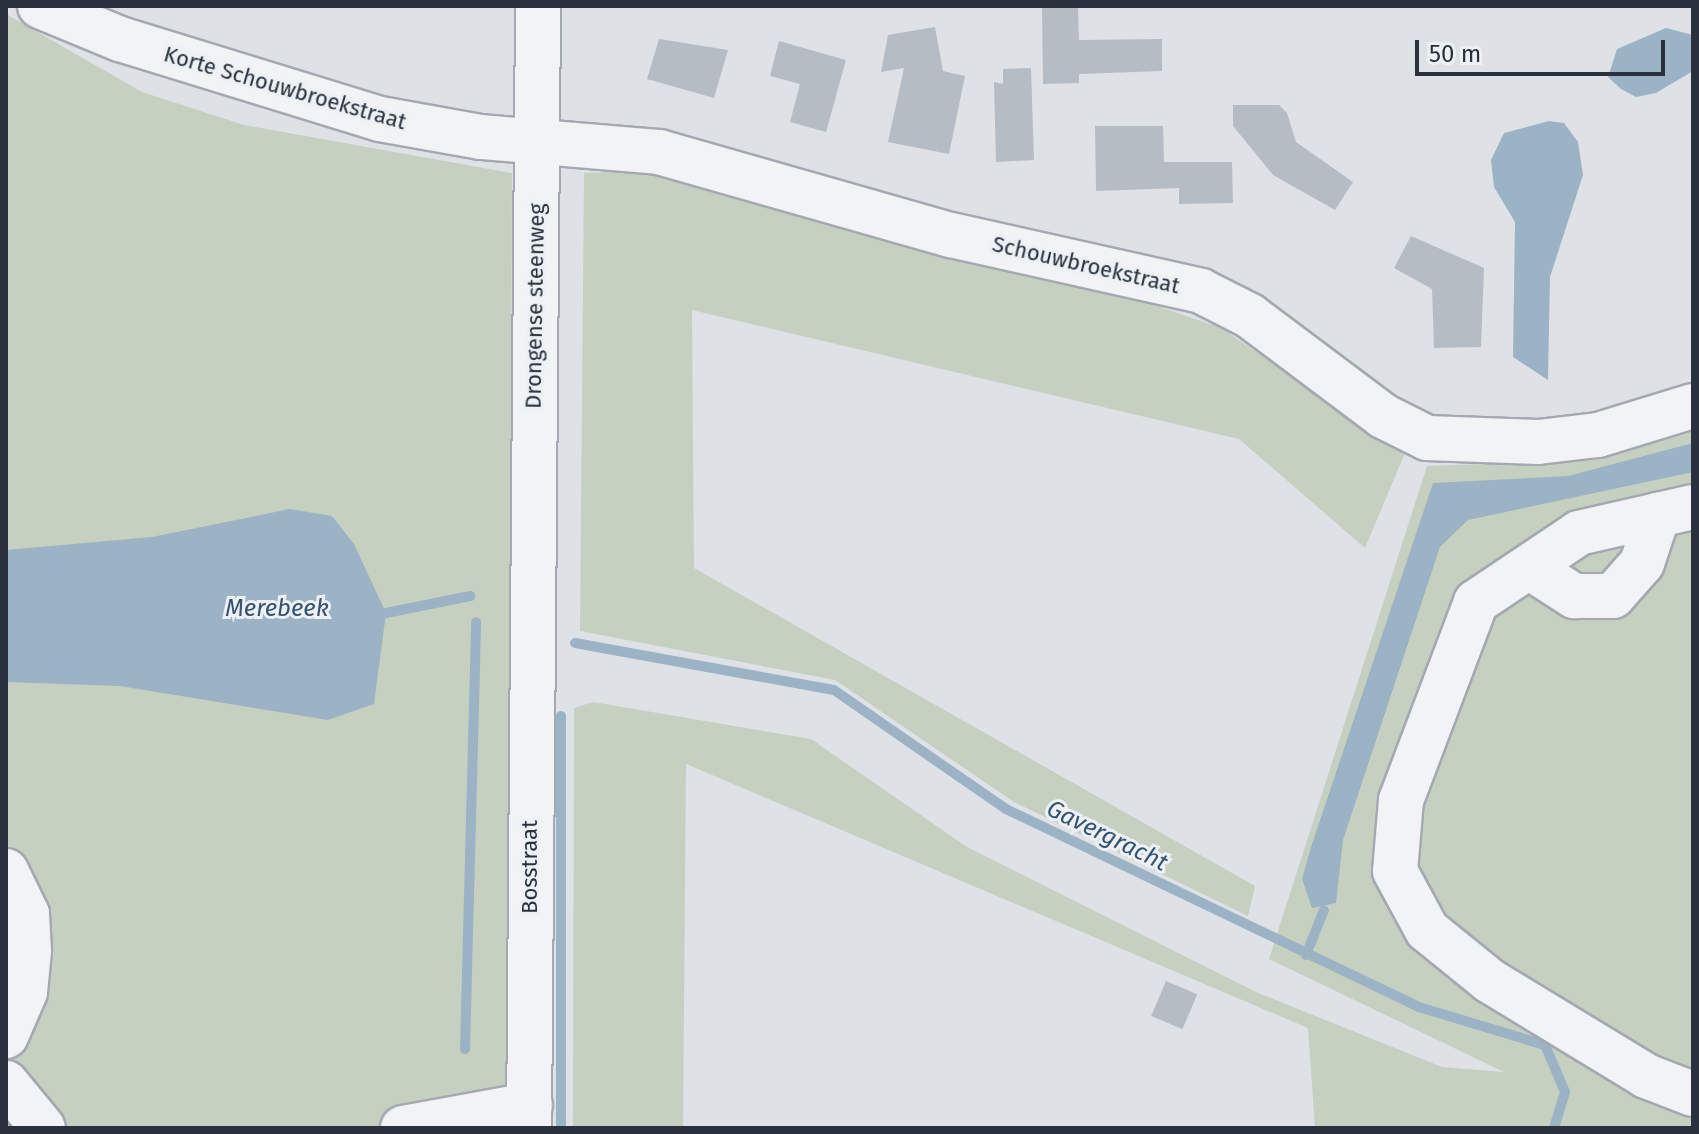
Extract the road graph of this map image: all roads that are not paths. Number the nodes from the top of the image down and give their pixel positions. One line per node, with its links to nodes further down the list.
1 (40, 6): 3 (street, Korte Schouwbroekstraat)
2 (538, 6): 3 (street, Drongense steenweg)
3 (538, 143): 4 (street, Schouwbroekstraat); 7 (street, Drongense steenweg)
4 (1693, 406)
5 (1675, 511): 6 (street); 6 (street)
6 (1529, 567): 11 (street)
7 (531, 606): 12 (street, Bosstraat)
8 (6, 871): 9 (street)
9 (6, 1036)
10 (6, 1083): 13 (street)
11 (1693, 1094)
12 (530, 1117): 14 (street)
13 (43, 1128)
14 (403, 1128)

